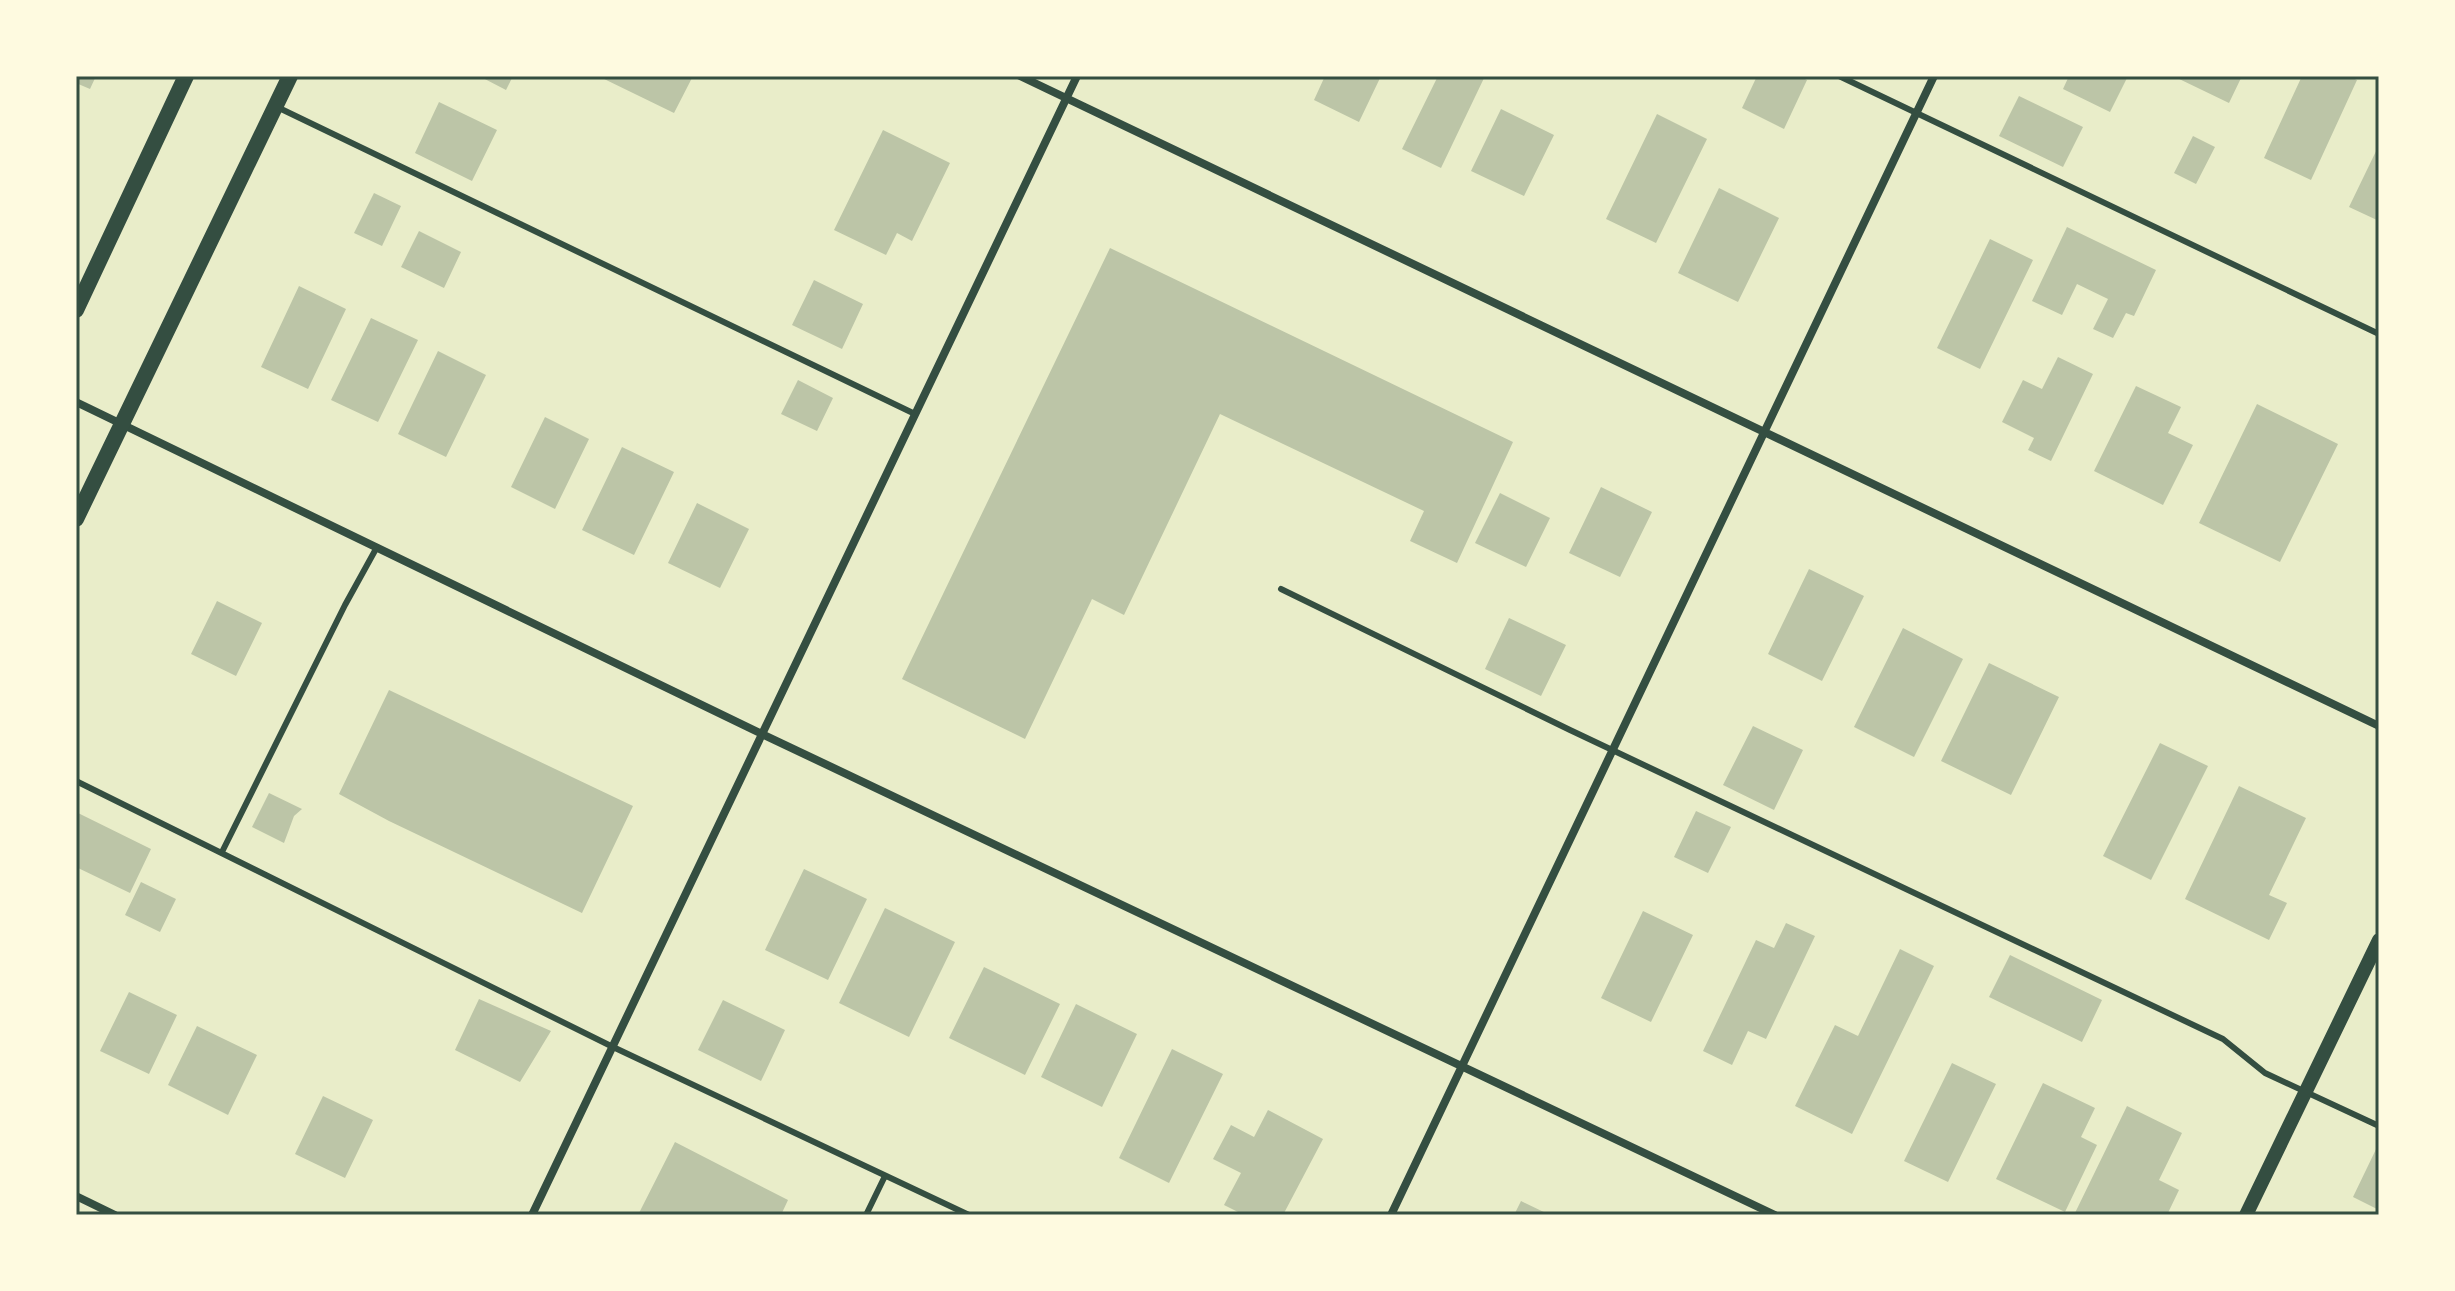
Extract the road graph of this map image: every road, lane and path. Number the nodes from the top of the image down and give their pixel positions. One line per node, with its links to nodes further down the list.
1 (186, 76): 10 (main road)
2 (290, 76): 8 (main road)
3 (1020, 76): 7 (street)
4 (1077, 76): 7 (street)
5 (1839, 76): 9 (lane)
6 (1934, 76): 9 (street)
7 (1066, 98): 13 (street); 15 (street)
8 (276, 106): 13 (lane); 14 (main road)
9 (1916, 114): 11 (lane); 15 (street)
10 (76, 310)
11 (2379, 334)
12 (76, 402): 14 (street)
13 (915, 414): 20 (street)
14 (123, 424): 16 (main road); 17 (street)
15 (1765, 432): 19 (street); 21 (street)
16 (76, 519)
17 (377, 547): 20 (street); 23 (lane)
18 (1281, 589): 21 (lane)
19 (2379, 726)
20 (762, 734): 25 (street); 26 (street)
21 (1613, 750): 26 (street); 27 (lane)
22 (76, 781): 23 (lane)
23 (222, 852): 25 (lane)
24 (2379, 940): 27 (street)
25 (613, 1047): 29 (lane); 32 (street)
26 (1462, 1066): 35 (street); 36 (street)
27 (2306, 1093): 28 (lane); 37 (street)
28 (2379, 1126)
29 (885, 1176): 33 (lane); 34 (lane)
30 (76, 1196): 31 (street)
31 (115, 1215)
32 (532, 1215)
33 (866, 1215)
34 (969, 1215)
35 (1391, 1215)
36 (1775, 1215)
37 (2246, 1215)

